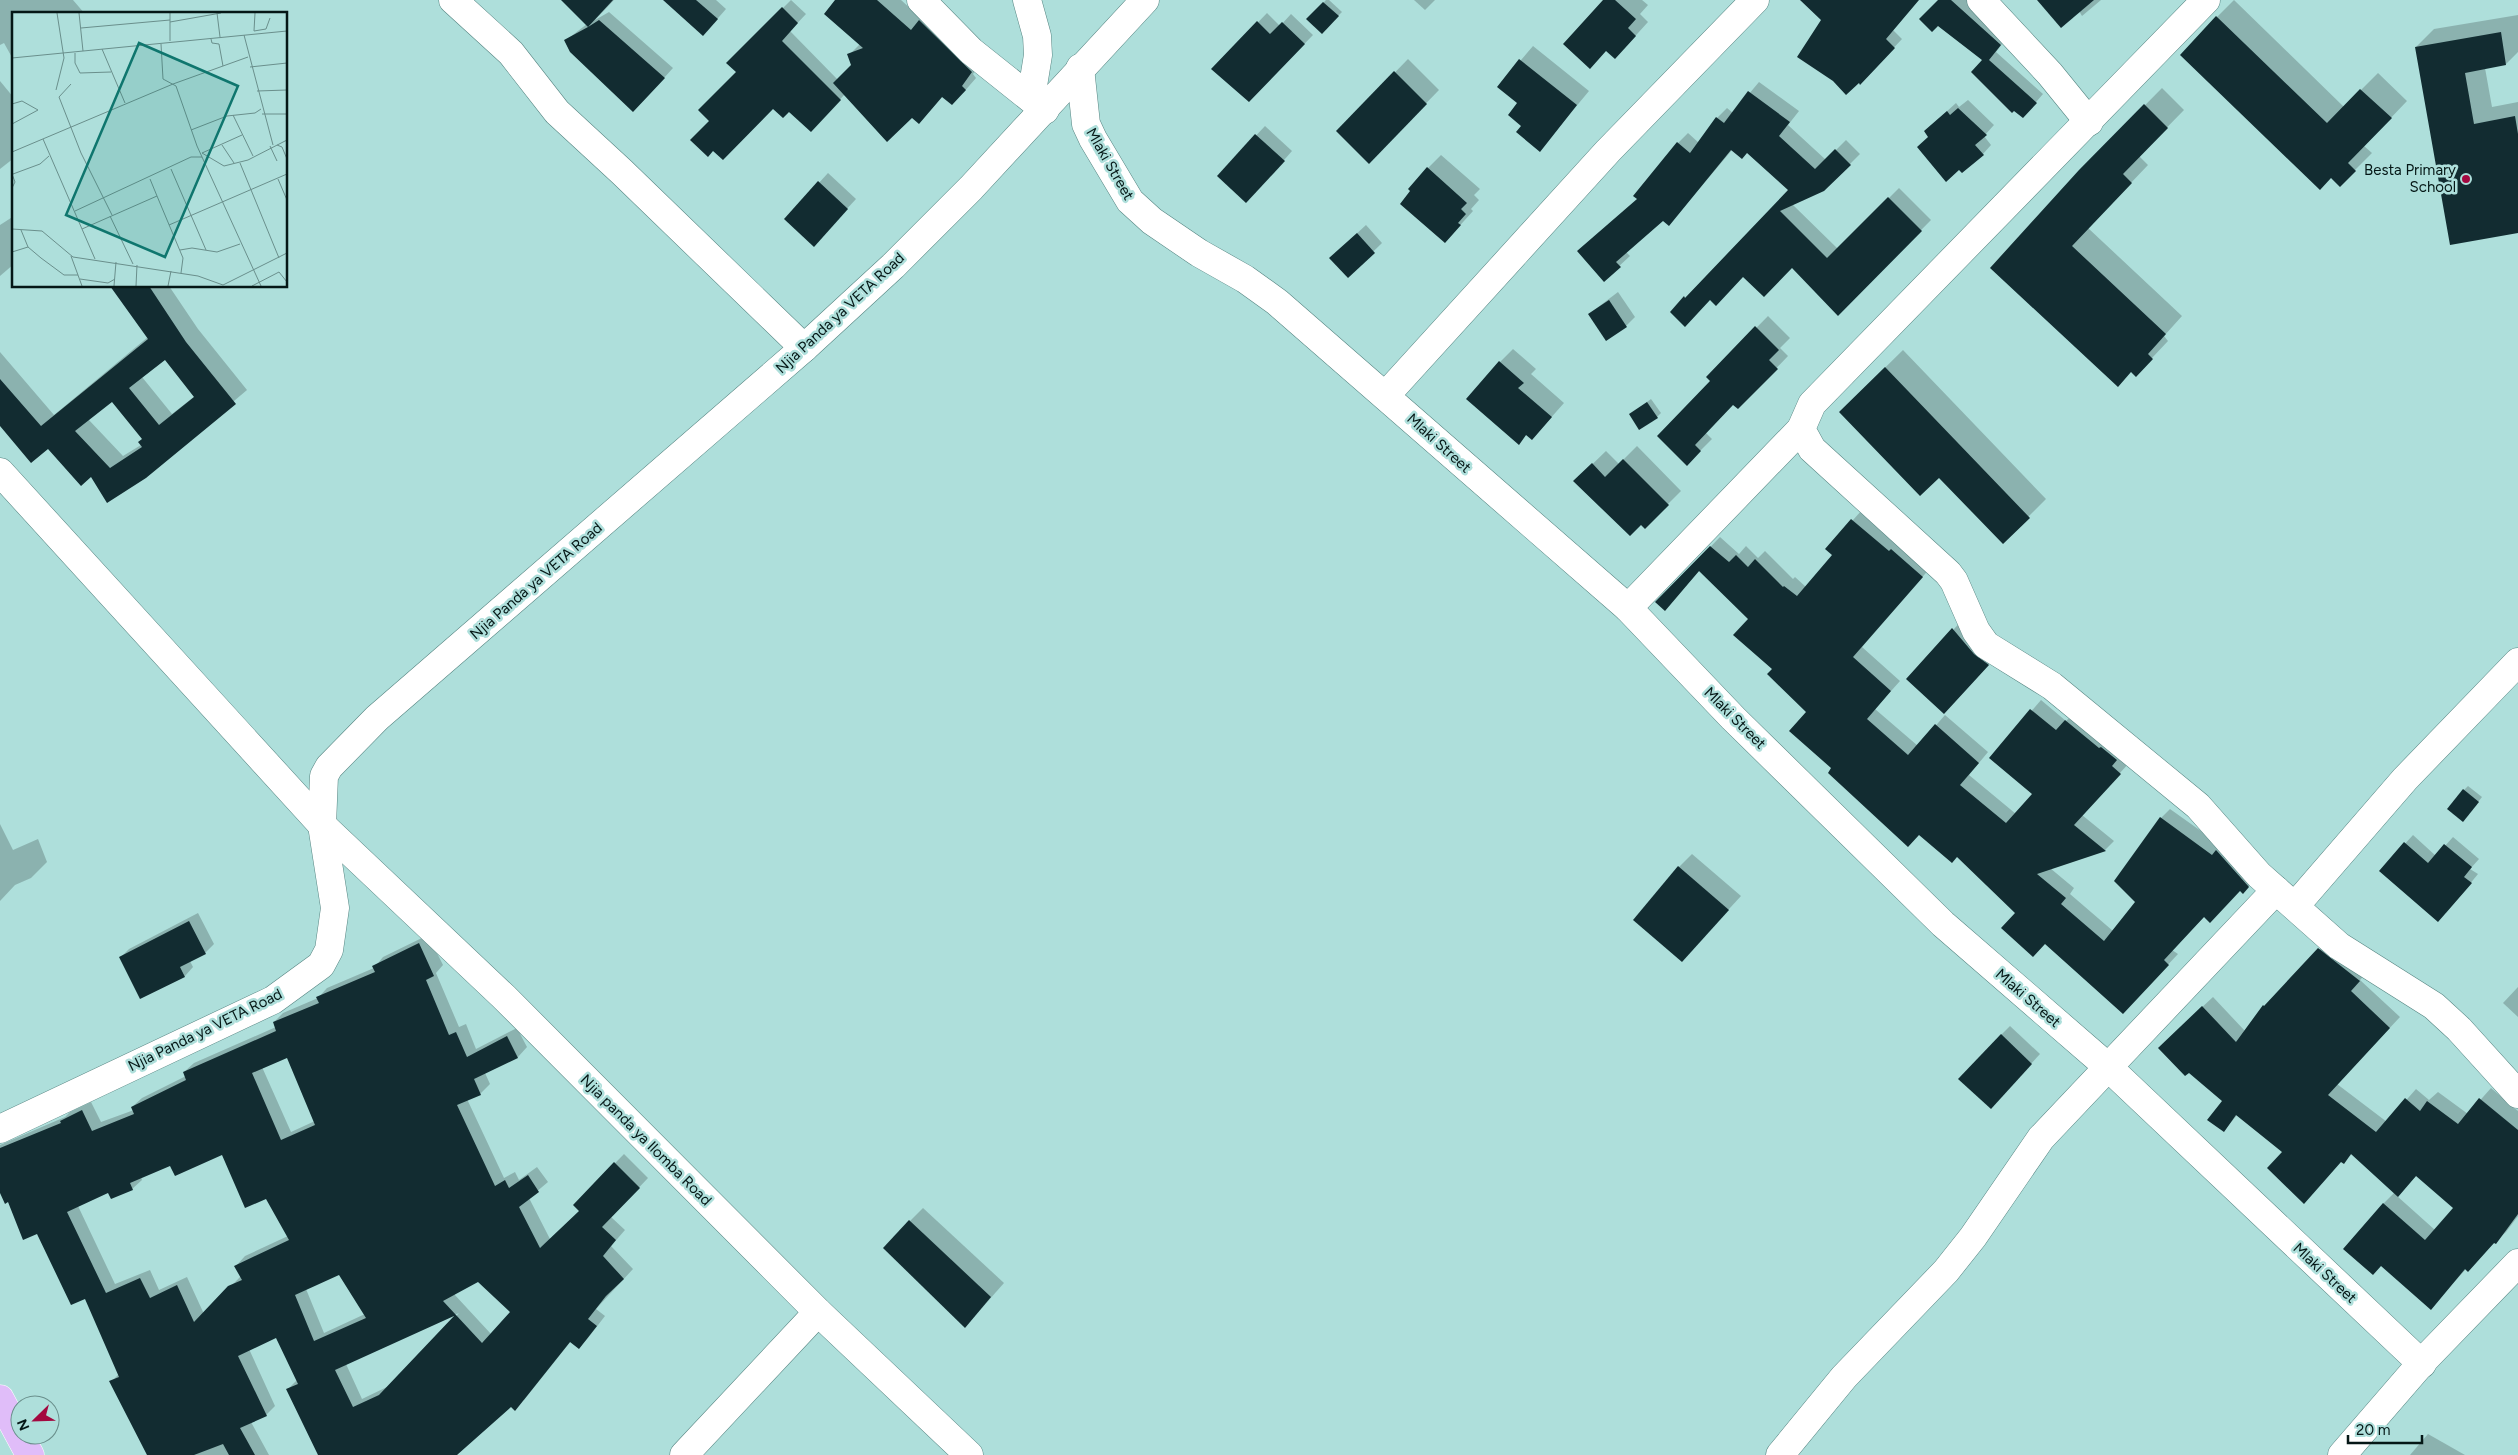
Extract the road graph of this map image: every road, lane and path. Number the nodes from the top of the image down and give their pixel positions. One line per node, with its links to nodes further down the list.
1 (454, 0): 11 (street)
2 (920, 0): 9 (street)
3 (1027, 0): 9 (street)
4 (1145, 0): 8 (street, Njia Panda ya VETA Road)
5 (1755, 0): 12 (street)
6 (1981, 0): 10 (street)
7 (2206, 0): 10 (street)
8 (1080, 68): 9 (street, Njia Panda ya VETA Road); 12 (street, Mlaki Street)
9 (1038, 104): 11 (street, Njia Panda ya VETA Road)
10 (2089, 122): 13 (street)
11 (804, 348): 17 (street, Njia Panda ya VETA Road)
12 (1386, 395): 15 (street, Mlaki Street)
13 (1801, 429): 15 (street); 18 (street)
14 (0, 472): 17 (street, Njia panda ya Ilomba Road)
15 (1628, 608): 19 (street, Mlaki Street)
16 (2518, 662): 18 (street)
17 (322, 825): 21 (street, Njia Panda ya VETA Road); 23 (street, Njia panda ya Ilomba Road)
18 (2286, 898): 19 (street); 20 (street)
19 (2108, 1067): 24 (street, Mlaki Street); 29 (street)
20 (2518, 1094)
21 (0, 1129)
22 (2518, 1263): 24 (street)
23 (818, 1312): 27 (street); 28 (street, Njia panda ya Ilomba Road)
24 (2422, 1364): 30 (street)
25 (0, 1399): 26 (highway)
26 (30, 1455)
27 (684, 1455)
28 (969, 1455)
29 (1780, 1455)
30 (2342, 1455)

